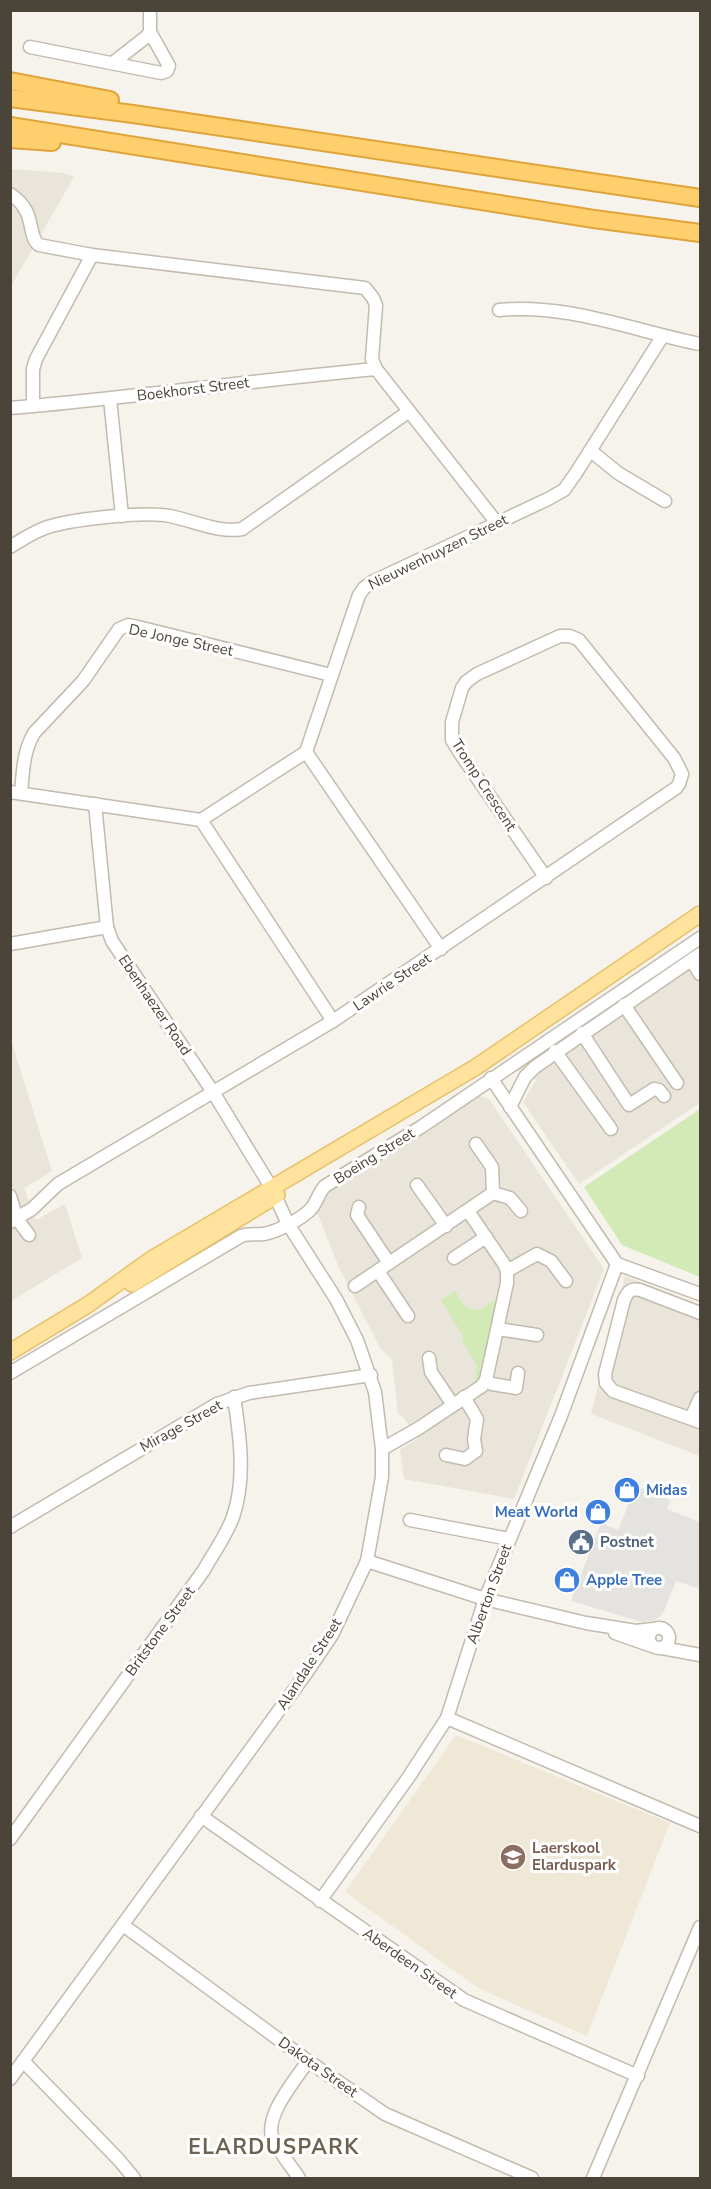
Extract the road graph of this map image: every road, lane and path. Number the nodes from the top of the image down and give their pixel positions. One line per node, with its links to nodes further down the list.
1 (150, 10): 2 (street)
2 (150, 32): 4 (street); 4 (street)
3 (30, 47): 4 (street)
4 (114, 62)
5 (10, 81): 9 (highway)
6 (10, 98): 9 (highway)
7 (10, 126): 10 (highway)
8 (10, 139): 10 (highway)
9 (351, 147): 12 (highway)
10 (152, 148): 13 (highway)
11 (10, 194): 14 (street)
12 (700, 198)
13 (700, 233)
14 (92, 255): 18 (street); 20 (street)
15 (499, 310): 16 (street)
16 (662, 337): 17 (street); 23 (street, Nieuwenhuyzen Street)
17 (700, 344)
18 (376, 369): 19 (street, Boekhorst Street); 22 (street)
19 (110, 399): 20 (street, Boekhorst Street); 25 (street)
20 (33, 406): 21 (street, Boekhorst Street)
21 (10, 408)
22 (408, 412): 25 (street); 26 (street)
23 (591, 451): 24 (street); 26 (street, Nieuwenhuyzen Street)
24 (665, 501)
25 (122, 516): 27 (street)
26 (496, 523): 28 (street, Nieuwenhuyzen Street)
27 (10, 547)
28 (331, 675): 30 (street, Nieuwenhuyzen Street); 31 (street, De Jonge Street)
29 (656, 735): 34 (street, Lawrie Street); 34 (street, Tromp Crescent)
30 (306, 752): 33 (street); 40 (street)
31 (16, 793): 32 (street)
32 (94, 804): 33 (street); 37 (street, Ebenhaezer Road)
33 (201, 820): 44 (street)
34 (546, 878): 40 (street, Lawrie Street)
35 (700, 914): 55 (main road, Boeing Street)
36 (700, 922): 55 (main road, Boeing Street)
37 (107, 927): 39 (street); 49 (street, Ebenhaezer Road)
38 (700, 938): 47 (street, Boeing Street)
39 (10, 944)
40 (441, 949): 44 (street, Lawrie Street)
41 (696, 958): 42 (street); 43 (street)
42 (700, 974)
43 (624, 1005): 45 (street); 48 (street)
44 (333, 1021): 49 (street, Lawrie Street)
45 (582, 1033): 46 (street); 50 (street)
46 (555, 1051): 51 (street); 52 (street)
47 (491, 1078): 51 (street); 62 (street, Boeing Street)
48 (677, 1083)
49 (213, 1092): 55 (street, Ebenhaezer Road); 61 (street, Lawrie Street)
50 (664, 1096)
51 (510, 1107): 68 (street)
52 (610, 1129)
53 (476, 1144): 56 (street)
54 (417, 1185): 63 (street)
55 (273, 1192): 62 (street, Alandale Street); 78 (main road, Boeing Street)
56 (493, 1193): 59 (street); 60 (street)
57 (10, 1196): 61 (street)
58 (359, 1207): 67 (street)
59 (521, 1210)
60 (468, 1211): 63 (street); 65 (street)
61 (14, 1221): 64 (street)
62 (288, 1224): 80 (street, Boeing Street); 82 (street, Alandale Street)
63 (446, 1226): 67 (street)
64 (29, 1235)
65 (486, 1237): 66 (street); 70 (street)
66 (454, 1258)
67 (389, 1263): 69 (street)
68 (617, 1264): 73 (street); 93 (street, Alberton Street)
69 (378, 1270): 72 (street); 75 (street)
70 (507, 1270): 71 (street); 76 (street)
71 (566, 1281)
72 (355, 1286)
73 (700, 1294)
74 (700, 1313): 88 (street)
75 (408, 1316)
76 (498, 1329): 77 (street); 83 (street)
77 (537, 1335)
78 (10, 1354)
79 (429, 1358): 87 (street)
80 (10, 1373)
81 (518, 1373): 83 (street)
82 (370, 1375): 84 (street, Mirage Street); 89 (street, Alandale Street)
83 (486, 1380): 85 (street)
84 (234, 1397): 92 (street, Mirage Street); 103 (street, Britstone Street)
85 (464, 1397): 87 (street); 90 (street)
86 (700, 1398): 88 (street)
87 (453, 1405): 89 (street)
88 (696, 1420)
89 (382, 1449): 94 (street, Alandale Street)
90 (446, 1455)
91 (410, 1520): 93 (street)
92 (10, 1527)
93 (509, 1539): 95 (street, Alberton Street)
94 (367, 1561): 95 (street); 101 (street, Alandale Street)
95 (485, 1599): 96 (street); 100 (street, Alberton Street)
96 (586, 1623): 97 (street); 98 (street)
97 (653, 1629): 98 (street); 98 (street)
98 (661, 1644): 99 (street)
99 (698, 1654)
100 (447, 1718): 102 (street); 104 (street, Alberton Street)
101 (201, 1816): 104 (street, Aberdeen Street); 105 (street, Alandale Street)
102 (700, 1826)
103 (10, 1839)
104 (320, 1901): 109 (street, Aberdeen Street)
105 (123, 1925): 107 (street, Alandale Street); 108 (street, Dakota Street)
106 (700, 1927): 109 (street)
107 (23, 2061): 110 (street, Alandale Street); 111 (street)
108 (308, 2061): 112 (street); 113 (street, Dakota Street)
109 (638, 2076): 114 (street)
110 (10, 2079)
111 (134, 2178)
112 (299, 2178)
113 (532, 2178)
114 (593, 2178)

